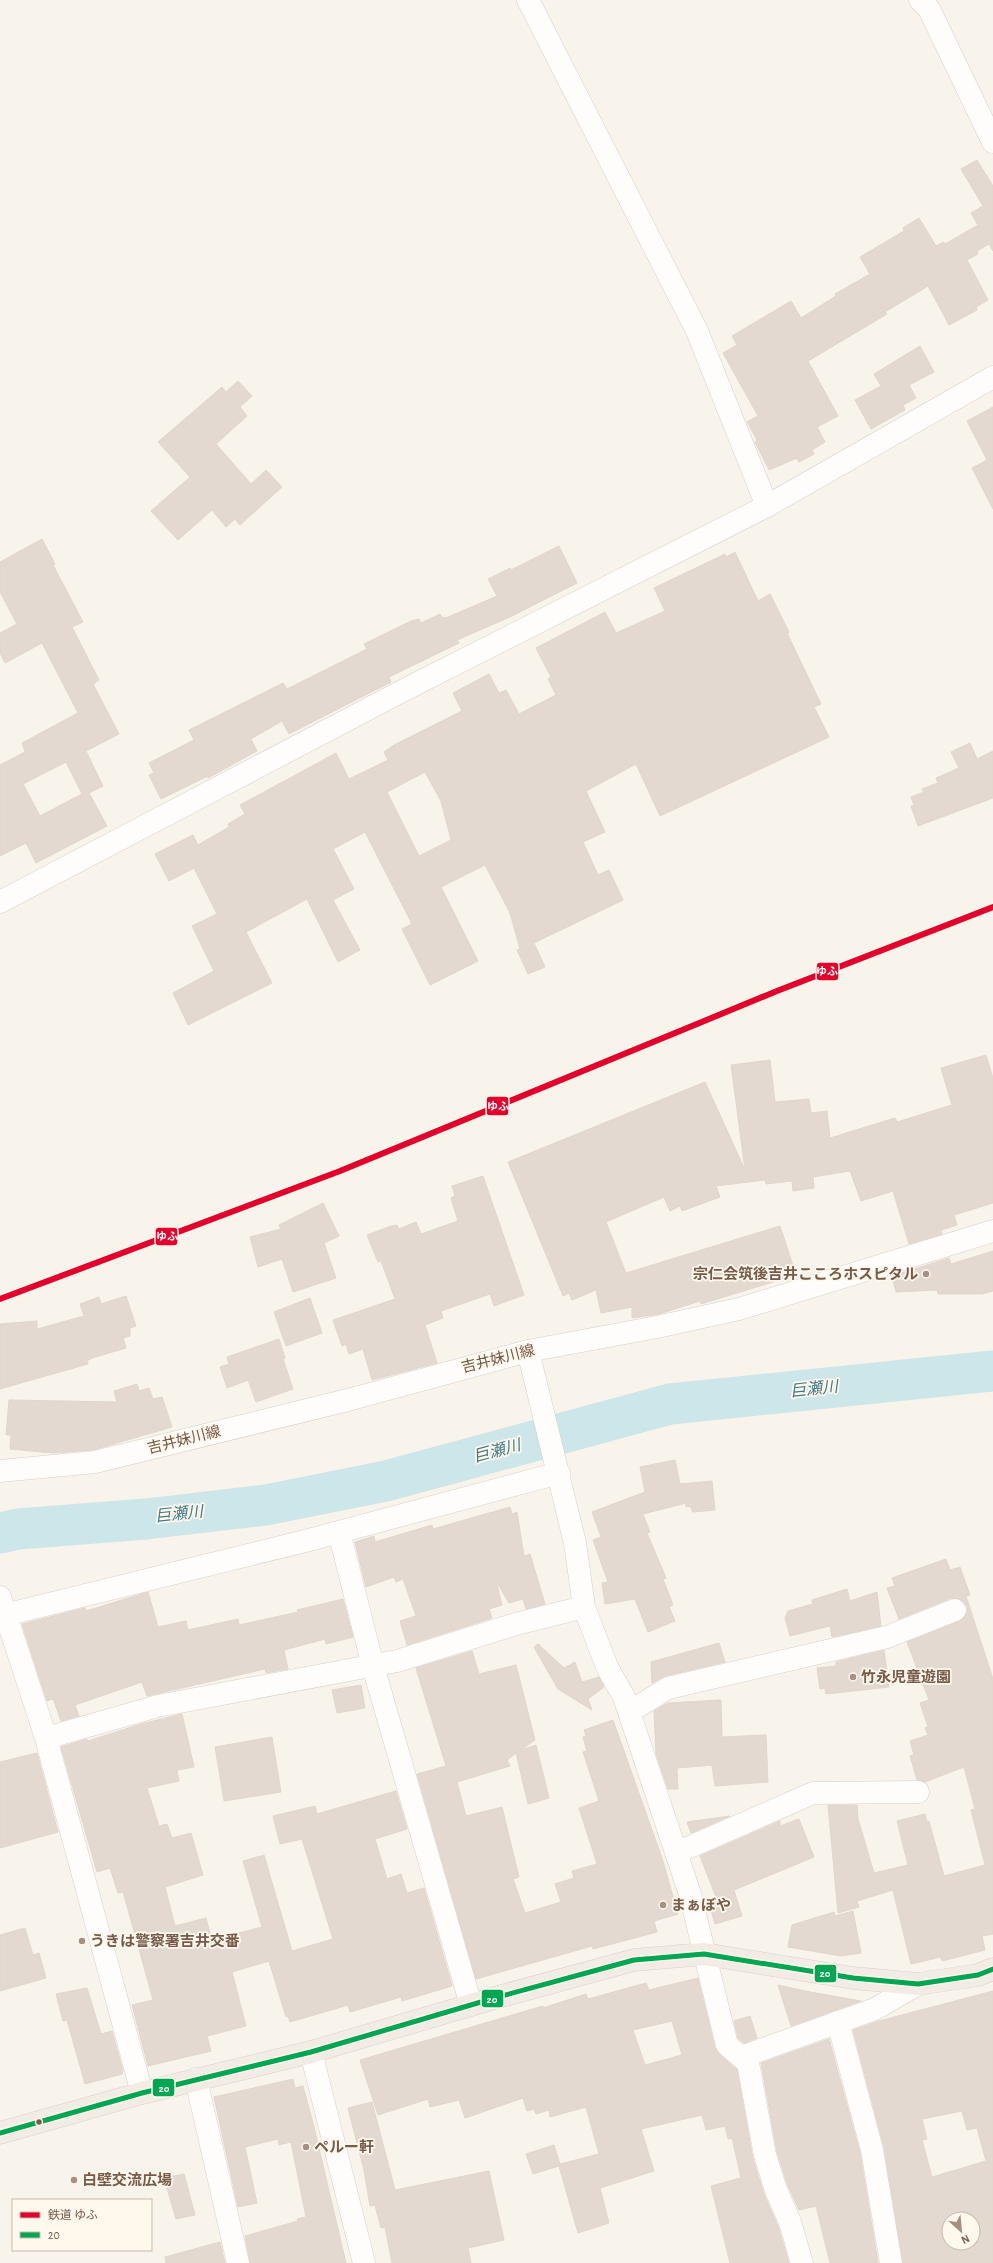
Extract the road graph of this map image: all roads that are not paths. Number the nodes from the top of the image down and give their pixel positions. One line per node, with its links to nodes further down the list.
1 (528, 0): 5 (street)
2 (920, 0): 3 (street)
3 (993, 142)
4 (993, 377): 5 (street)
5 (767, 506): 6 (street)
6 (0, 902)
7 (993, 1231): 8 (street, 吉井妹川線)
8 (530, 1357): 9 (street, 吉井妹川線); 10 (street)
9 (0, 1471)
10 (558, 1471): 11 (street); 13 (street)
11 (339, 1532): 12 (street); 15 (street)
12 (2, 1607): 17 (street)
13 (584, 1607): 15 (street); 16 (street)
14 (955, 1610): 16 (street)
15 (373, 1666): 17 (street); 23 (street)
16 (629, 1712): 19 (street)
17 (46, 1738): 28 (street)
18 (918, 1792): 19 (street)
19 (676, 1853): 20 (street)
20 (704, 1954): 22 (highway); 23 (highway); 26 (street)
21 (993, 1969): 22 (highway)
22 (918, 1984): 24 (street)
23 (471, 2005): 25 (highway)
24 (838, 2022): 26 (street); 33 (street)
25 (311, 2052): 27 (highway); 31 (street)
26 (741, 2057): 32 (street)
27 (196, 2079): 28 (highway); 30 (street)
28 (142, 2092): 29 (highway)
29 (0, 2133)
30 (238, 2263)
31 (364, 2263)
32 (802, 2263)
33 (891, 2263)

